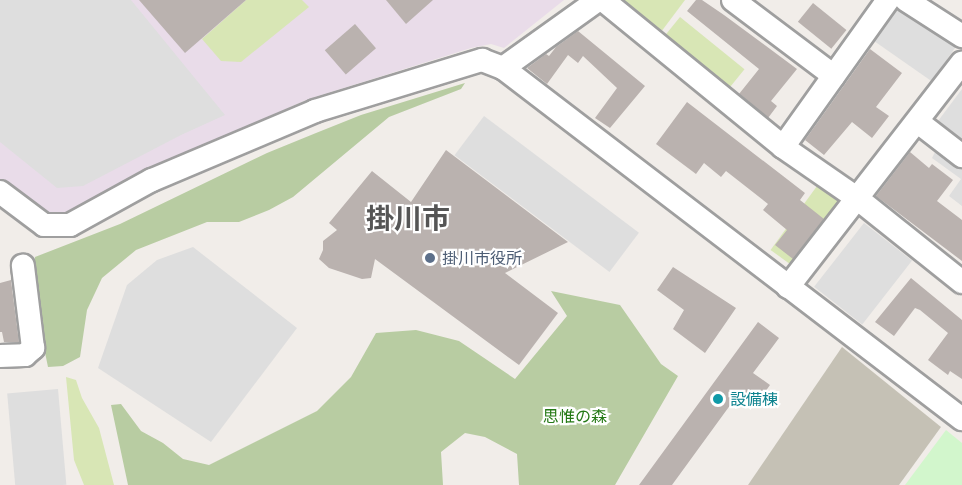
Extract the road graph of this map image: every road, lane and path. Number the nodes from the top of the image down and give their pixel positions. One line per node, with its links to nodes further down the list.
1 (598, 0): 8 (street)
2 (603, 0): 11 (street)
3 (733, 0): 9 (street)
4 (888, 0): 9 (street)
5 (906, 0): 6 (street)
6 (962, 36)
7 (962, 63): 10 (street)
8 (503, 68): 13 (street); 17 (street)
9 (834, 76): 11 (street)
10 (918, 122): 12 (street); 14 (street)
11 (783, 147): 14 (street)
12 (962, 156)
13 (0, 192)
14 (858, 199): 16 (street); 17 (street)
15 (23, 266): 18 (street)
16 (962, 282)
17 (788, 287): 19 (street)
18 (0, 356)
19 (962, 419)

